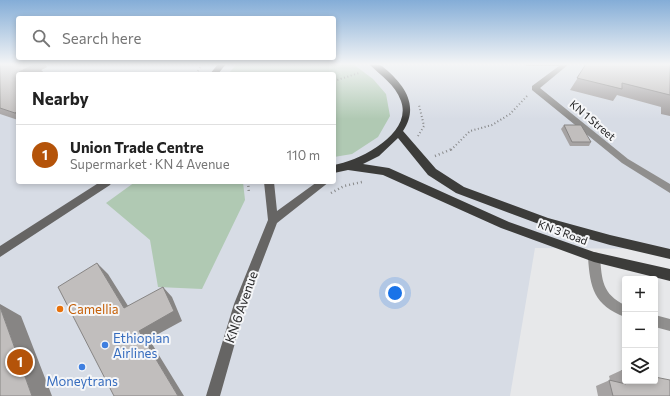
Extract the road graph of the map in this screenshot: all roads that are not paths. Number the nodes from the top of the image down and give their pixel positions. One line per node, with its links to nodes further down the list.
1 (394, 82): 3 (highway)
2 (542, 82): 8 (street, KN 1 Street)
3 (398, 132): 4 (highway); 11 (highway, KN 3 Road)
4 (339, 169): 12 (highway, KN 3 Road)
5 (104, 184): 10 (main road)
6 (269, 184): 9 (main road, KN 6 Avenue)
7 (321, 184): 9 (main road)
8 (670, 189)
9 (273, 220): 17 (main road, KN 6 Avenue)
10 (0, 252)
11 (670, 254)
12 (594, 257): 13 (highway, KN 3 Road); 14 (street)
13 (670, 275)
14 (622, 309)
15 (658, 322): 16 (street)
16 (670, 325)
17 (213, 396)

